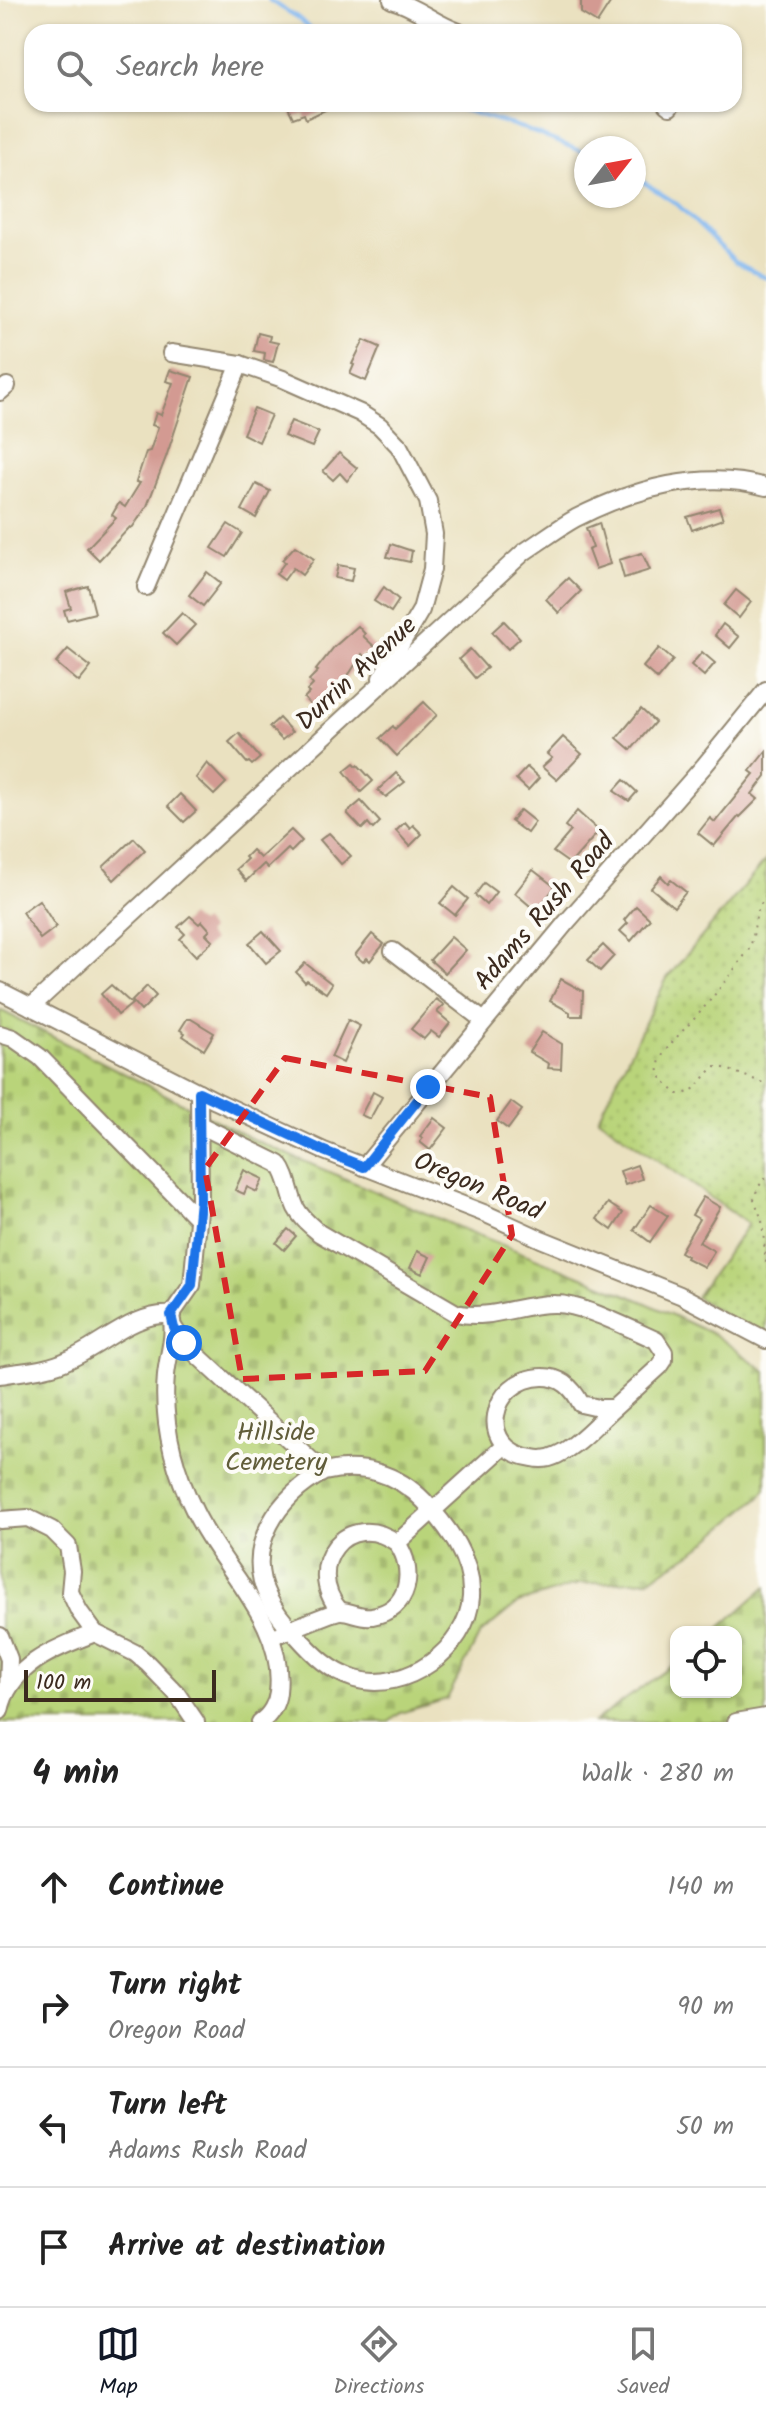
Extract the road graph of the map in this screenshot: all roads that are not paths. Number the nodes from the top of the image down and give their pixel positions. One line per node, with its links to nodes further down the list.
1 (392, 0): 2 (street)
2 (441, 24)
3 (171, 353): 4 (street)
4 (240, 364): 6 (street); 8 (street)
5 (766, 487): 8 (street, Durrin Avenue)
6 (146, 587)
7 (766, 690): 12 (street, Adams Rush Road)
8 (372, 693): 11 (street, Durrin Avenue)
9 (393, 951): 12 (street)
10 (0, 991): 11 (street, Oregon Road)
11 (31, 1007): 14 (street, Oregon Road)
12 (484, 1021): 16 (street, Adams Rush Road)
13 (0, 1034): 17 (street)
14 (199, 1092): 15 (street); 16 (street, Oregon Road)
15 (200, 1125): 17 (street); 22 (street)
16 (364, 1167): 19 (street, Oregon Road)
17 (198, 1219): 18 (street)
18 (173, 1321): 20 (street); 25 (street); 33 (street)
19 (766, 1340)
20 (0, 1375)
21 (581, 1404): 22 (street); 23 (street); 24 (street)
22 (614, 1408): 23 (street)
23 (572, 1444): 24 (street)
24 (504, 1446): 26 (street)
25 (324, 1472): 26 (street); 30 (street)
26 (433, 1511): 28 (street); 30 (street)
27 (0, 1520): 31 (street)
28 (397, 1543): 29 (street); 29 (street)
29 (340, 1611): 30 (street)
30 (291, 1630): 33 (street)
31 (95, 1633): 34 (street); 37 (street)
32 (0, 1636): 34 (street)
33 (271, 1637): 38 (street)
34 (7, 1690): 35 (street)
35 (0, 1711)
36 (766, 1717): 39 (street)
37 (196, 1722)
38 (260, 1722)
39 (736, 1722)

